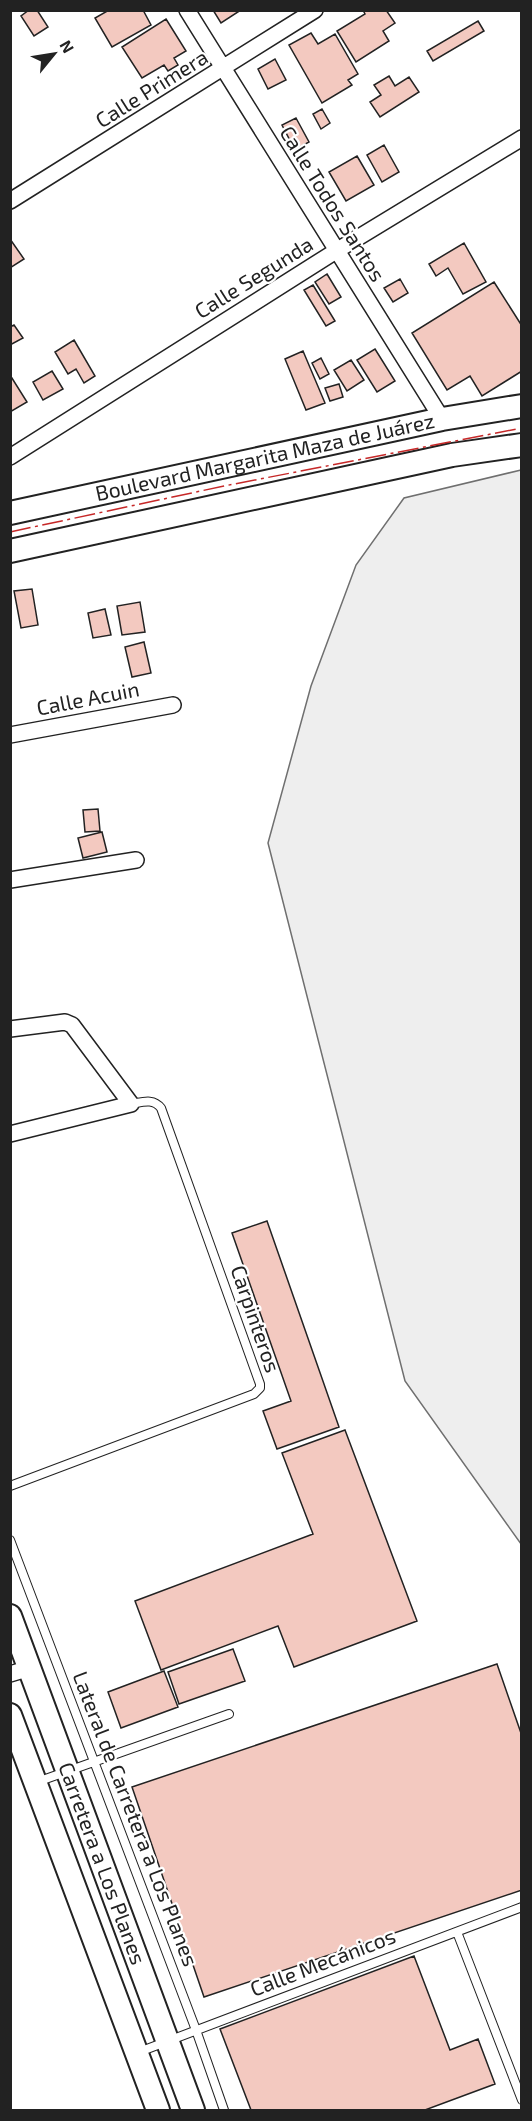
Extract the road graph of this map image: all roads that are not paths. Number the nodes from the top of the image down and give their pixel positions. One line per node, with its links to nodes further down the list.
1 (187, 10): 3 (street, Calle Todos Santos)
2 (315, 10): 3 (street, Calle Primera)
3 (223, 69): 5 (street, Calle Primera); 6 (street, Calle Todos Santos)
4 (522, 138): 6 (street, Calle Segunda)
5 (10, 201)
6 (336, 251): 8 (street, Calle Todos Santos); 10 (street, Calle Segunda)
7 (515, 404): 8 (main road, Boulevard Margarita Maza de Juárez)
8 (442, 419): 11 (main road, Boulevard Margarita Maza de Juárez)
9 (522, 446): 12 (main road, Boulevard Margarita Maza de Juárez)
10 (10, 456)
11 (10, 513)
12 (10, 551)
13 (173, 705): 14 (street, Calle Acuin)
14 (10, 735)
15 (136, 860): 16 (street)
16 (10, 880)
17 (10, 1029): 18 (street)
18 (131, 1104): 19 (street); 20 (lane, Carpinteros)
19 (10, 1134)
20 (10, 1486)
21 (10, 1540): 26 (lane, Lateral de Carretera a Los Planes)
22 (10, 1616): 23 (main road, Carretera a Los Planes)
23 (20, 1671): 27 (main road, Carretera a Los Planes)
24 (229, 1714): 26 (lane)
25 (10, 1715): 28 (main road, Carretera a Los Planes)
26 (93, 1762): 27 (lane); 31 (lane, Lateral de Carretera a Los Planes)
27 (66, 1771): 28 (lane); 32 (main road, Carretera a Los Planes)
28 (35, 1782): 33 (main road, Carretera a Los Planes)
29 (522, 1907): 30 (lane, Calle Mecánicos)
30 (457, 1932): 31 (lane, Calle Mecánicos); 34 (lane)
31 (196, 2030): 32 (lane, Calle Mecánicos); 37 (lane, Lateral de Carretera a Los Planes)
32 (167, 2041): 33 (lane, Calle Mecánicos); 36 (main road, Carretera a Los Planes)
33 (137, 2052): 35 (main road, Carretera a Los Planes)
34 (522, 2100)
35 (158, 2110)
36 (193, 2110)
37 (224, 2110)

